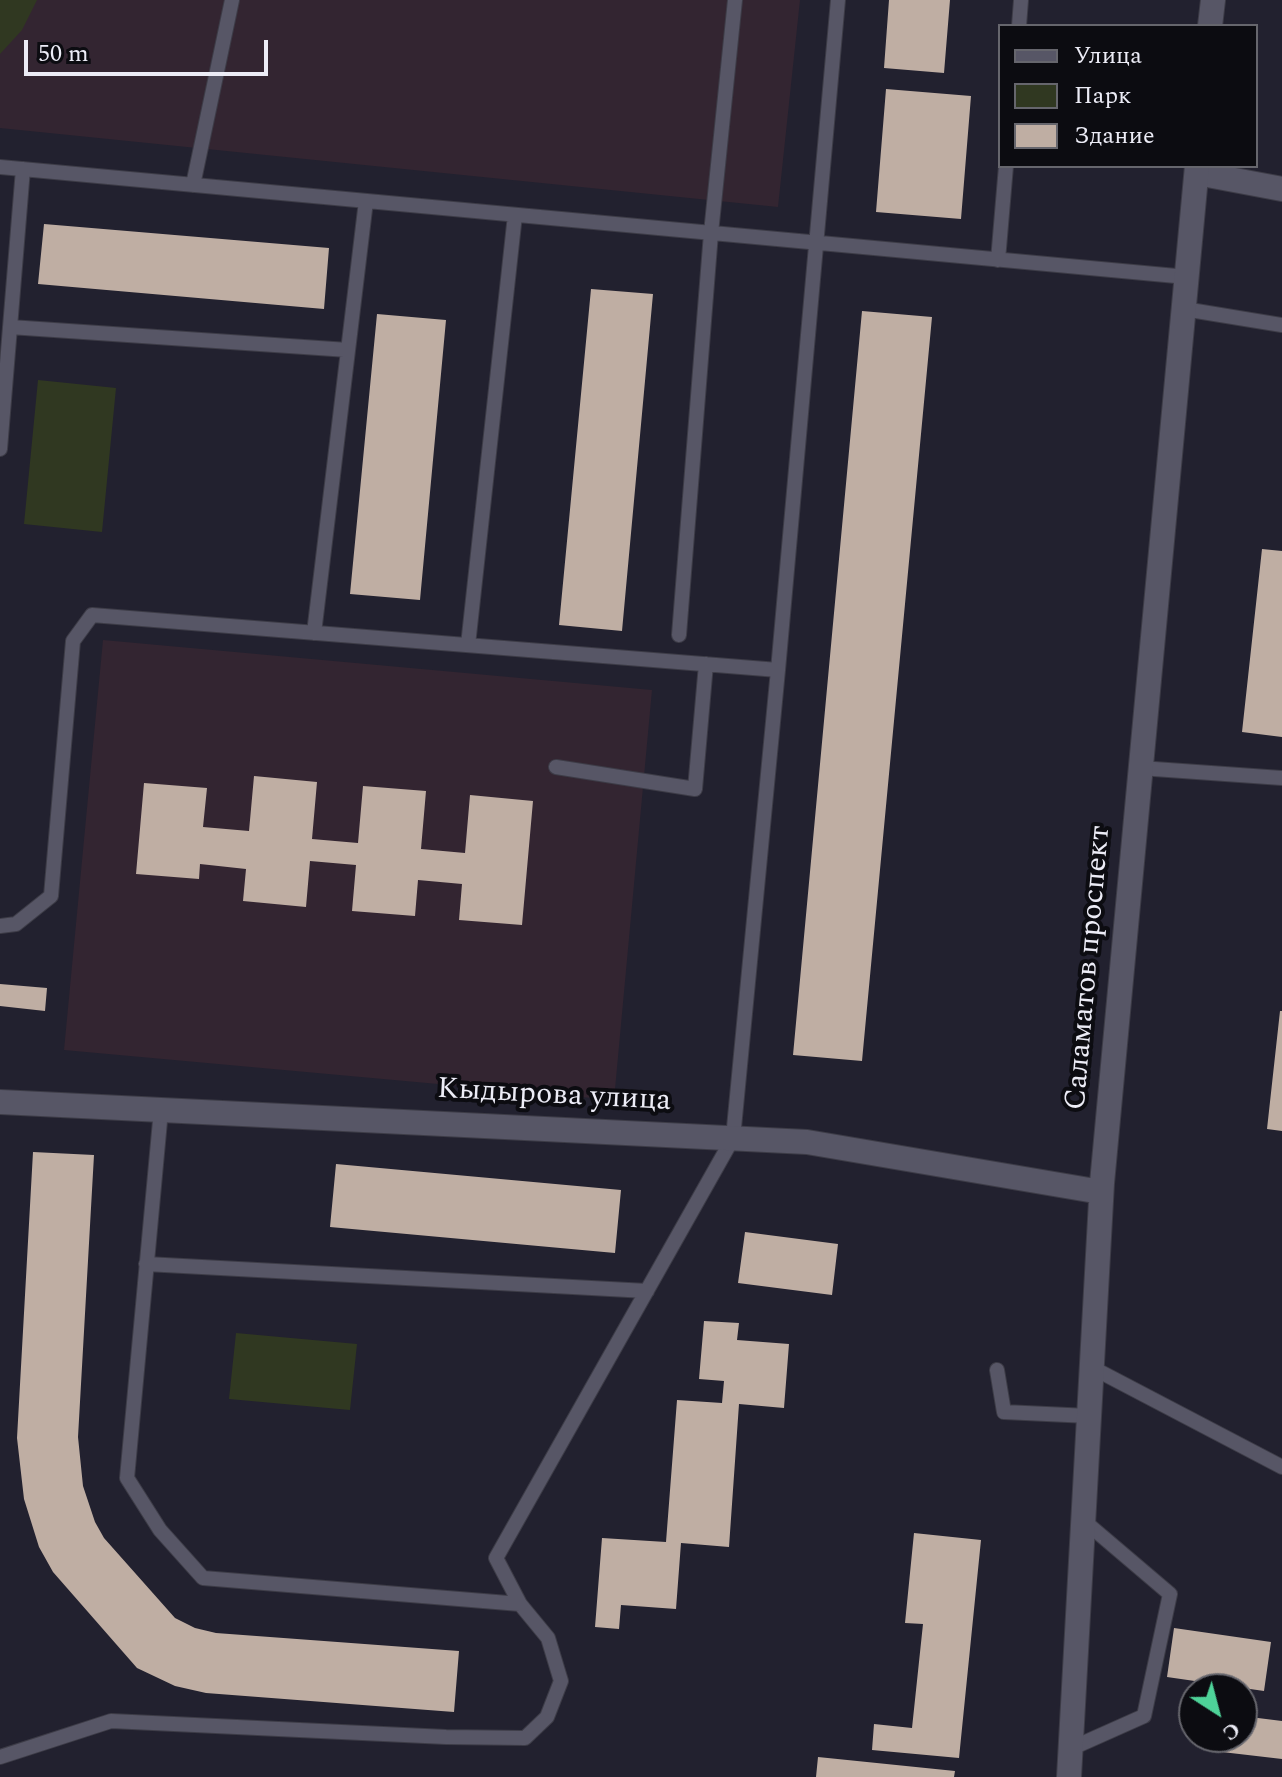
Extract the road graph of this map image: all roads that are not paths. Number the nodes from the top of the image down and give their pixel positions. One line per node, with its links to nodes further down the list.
1 (232, 0): 12 (lane)
2 (735, 0): 16 (lane)
3 (838, 0): 17 (lane)
4 (1021, 0): 6 (lane)
5 (1213, 0): 7 (street)
6 (1019, 24)
7 (1210, 24)
8 (0, 167): 10 (lane)
9 (1006, 168): 18 (lane)
10 (23, 169): 12 (lane); 22 (lane)
11 (1197, 169): 13 (street); 19 (street, Саламатов проспект)
12 (193, 185): 14 (lane)
13 (1282, 189)
14 (366, 201): 15 (lane); 23 (lane)
15 (515, 215): 16 (lane); 27 (lane)
16 (711, 233): 17 (lane); 26 (lane)
17 (815, 243): 18 (lane); 29 (lane)
18 (998, 260): 19 (lane)
19 (1187, 277): 20 (street, Саламатов проспект)
20 (1184, 309): 21 (lane); 31 (street, Саламатов проспект)
21 (1282, 325)
22 (10, 327): 23 (lane); 24 (lane)
23 (348, 350): 25 (lane)
24 (0, 449)
25 (314, 633): 27 (lane); 33 (lane)
26 (679, 635)
27 (468, 645): 28 (lane)
28 (706, 664): 29 (lane); 30 (lane)
29 (778, 670): 36 (lane)
30 (556, 767)
31 (1140, 768): 32 (lane); 37 (street, Саламатов проспект)
32 (1282, 778)
33 (0, 926)
34 (0, 1102): 35 (street, Кыдырова улица)
35 (161, 1110): 36 (street, Кыдырова улица); 38 (lane)
36 (733, 1138): 37 (street, Кыдырова улица); 39 (lane)
37 (1101, 1192): 40 (street, Саламатов проспект)
38 (146, 1264): 39 (lane); 45 (lane)
39 (647, 1291): 45 (lane)
40 (1091, 1367): 42 (street, Саламатов проспект); 43 (lane)
41 (997, 1370): 42 (lane)
42 (1089, 1416): 44 (street, Саламатов проспект)
43 (1282, 1467)
44 (1083, 1520): 46 (street, Саламатов проспект); 46 (lane)
45 (520, 1604): 47 (lane)
46 (1070, 1749): 48 (street, Саламатов проспект)
47 (0, 1757)
48 (1069, 1777)

